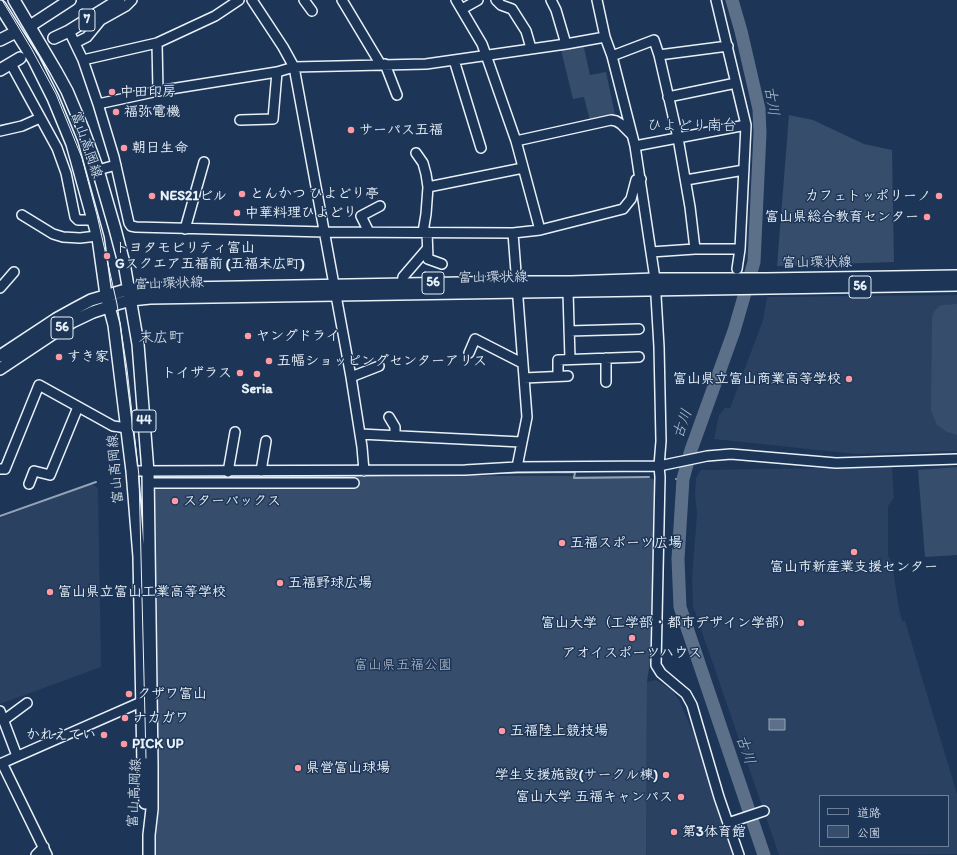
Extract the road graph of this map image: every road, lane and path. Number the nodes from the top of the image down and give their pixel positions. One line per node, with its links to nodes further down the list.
1 (14, 0): 18 (main road, 富山高岡線 / 44)
2 (70, 0): 18 (main road, 7)
3 (119, 0): 20 (main road, 7)
4 (132, 0): 24 (street)
5 (239, 0): 25 (street)
6 (252, 0): 36 (street)
7 (304, 0): 17 (street)
8 (342, 0): 35 (street)
9 (456, 0): 16 (street)
10 (478, 0): 16 (street)
11 (496, 0): 28 (street)
12 (551, 0): 26 (street)
13 (597, 0): 21 (street)
14 (716, 0): 27 (street)
15 (0, 6): 19 (main road, 富山高岡線 / 44)
16 (462, 9): 29 (street)
17 (312, 11)
18 (28, 23): 57 (main road, 富山高岡線 / 44)
19 (15, 30): 23 (main road); 64 (main road, 富山高岡線 / 44)
20 (69, 31): 22 (main road, 7); 24 (street)
21 (605, 36): 26 (street); 31 (street)
22 (54, 38)
23 (0, 40)
24 (74, 43): 32 (street)
25 (157, 43): 32 (street); 40 (street)
26 (566, 44): 28 (street)
27 (728, 46): 30 (street); 39 (street)
28 (531, 48): 29 (street)
29 (486, 55): 33 (street); 50 (street)
30 (659, 55): 31 (street); 42 (street)
31 (612, 56): 48 (street)
32 (83, 60): 43 (street)
33 (454, 60): 35 (street); 52 (street)
34 (15, 61): 37 (main road); 44 (street)
35 (383, 64): 36 (street); 41 (street)
36 (294, 67): 38 (street); 67 (street)
37 (0, 70)
38 (277, 72): 40 (street); 45 (street)
39 (736, 83): 42 (street); 46 (street)
40 (158, 91): 43 (street)
41 (397, 95)
42 (668, 96): 49 (street)
43 (98, 104): 55 (street)
44 (40, 118): 47 (street); 64 (street)
45 (240, 120)
46 (746, 125): 49 (street); 58 (street)
47 (0, 131)
48 (632, 135): 50 (street); 51 (street)
49 (678, 138): 51 (street); 60 (street)
50 (516, 141): 56 (street)
51 (635, 146): 59 (street)
52 (481, 148)
53 (416, 153): 61 (street)
54 (204, 162): 65 (street)
55 (116, 165): 57 (street); 65 (street)
56 (523, 168): 61 (street); 66 (street)
57 (98, 170): 86 (main road, 富山高岡線 / 44)
58 (744, 170): 60 (street); 74 (street)
59 (641, 178): 66 (street); 75 (street)
60 (686, 180): 73 (street)
61 (428, 187): 69 (street)
62 (380, 206): 68 (street)
63 (22, 215): 71 (street)
64 (93, 220): 71 (main road, 富山高岡線 / 44)
65 (185, 229): 67 (street)
66 (540, 230): 70 (street)
67 (325, 232): 68 (street); 87 (street)
68 (369, 232): 69 (street)
69 (426, 232): 70 (street); 72 (street)
70 (513, 233): 85 (street)
71 (97, 236): 90 (main road, 富山高岡線 / 44)
72 (427, 249): 76 (street); 80 (street)
73 (695, 249): 74 (street); 75 (street)
74 (740, 249): 79 (street)
75 (651, 252): 81 (street)
76 (442, 264)
77 (14, 272): 84 (street)
78 (957, 276): 82 (main road, 富山環状線 / 56)
79 (737, 279): 81 (main road, 富山環状線 / 56); 82 (main road, 富山環状線 / 56)
80 (402, 284): 85 (main road, 富山環状線 / 56); 87 (main road, 富山環状線 / 56)
81 (656, 284): 85 (main road, 富山環状線 / 56); 88 (main road, 富山環状線 / 56); 113 (street)
82 (764, 284): 83 (main road, 富山環状線 / 56)
83 (957, 285)
84 (0, 288)
85 (517, 288): 87 (main road, 富山環状線 / 56); 88 (main road, 富山環状線 / 56); 98 (street)
86 (129, 289): 87 (main road, 富山環状線 / 56); 89 (main road, 富山高岡線 / 44); 90 (main road, 富山環状線 / 56)
87 (335, 291): 89 (main road, 富山環状線 / 56); 101 (street)
88 (568, 292): 92 (street)
89 (130, 300): 90 (main road, 富山環状線 / 56); 119 (main road, 富山高岡線 / 44)
90 (108, 301): 94 (main road, 富山環状線 / 56); 100 (main road, 富山環状線 / 56); 106 (main road, 富山高岡線 / 44)
91 (639, 329): 92 (street)
92 (569, 331): 97 (street)
93 (469, 353): 98 (street)
94 (0, 356)
95 (639, 357): 96 (street)
96 (606, 358): 97 (street); 103 (street)
97 (570, 360): 102 (street)
98 (522, 363): 102 (street)
99 (379, 366): 101 (street)
100 (0, 368)
101 (350, 377): 108 (street)
102 (524, 378): 111 (street)
103 (606, 382)
104 (78, 407): 106 (street); 115 (street); 123 (street)
105 (389, 417): 109 (street)
106 (127, 428): 116 (main road, 富山高岡線 / 44)
107 (235, 432): 120 (street)
108 (360, 434): 109 (street); 118 (street)
109 (395, 436): 111 (street)
110 (266, 441): 117 (street)
111 (521, 442): 114 (street)
112 (957, 459): 113 (street)
113 (664, 465): 114 (street); 131 (street)
114 (517, 467): 118 (street)
115 (0, 469)
116 (132, 471): 119 (street); 124 (main road, 富山高岡線 / 44)
117 (261, 471): 118 (street); 120 (street)
118 (364, 471)
119 (148, 472): 120 (street); 132 (main road, 富山高岡線 / 44)
120 (228, 472)
121 (154, 483): 122 (street)
122 (354, 483)
123 (29, 484)
124 (141, 702): 128 (street); 132 (main road, 富山高岡線 / 44)
125 (27, 703): 127 (street)
126 (0, 711): 127 (street)
127 (4, 720): 128 (street)
128 (17, 756): 129 (street)
129 (1, 764): 133 (street)
130 (760, 812): 131 (street)
131 (730, 822): 136 (street)
132 (149, 835): 135 (main road, 44)
133 (45, 851): 134 (street)
134 (36, 855)
135 (149, 855)
136 (739, 855)

